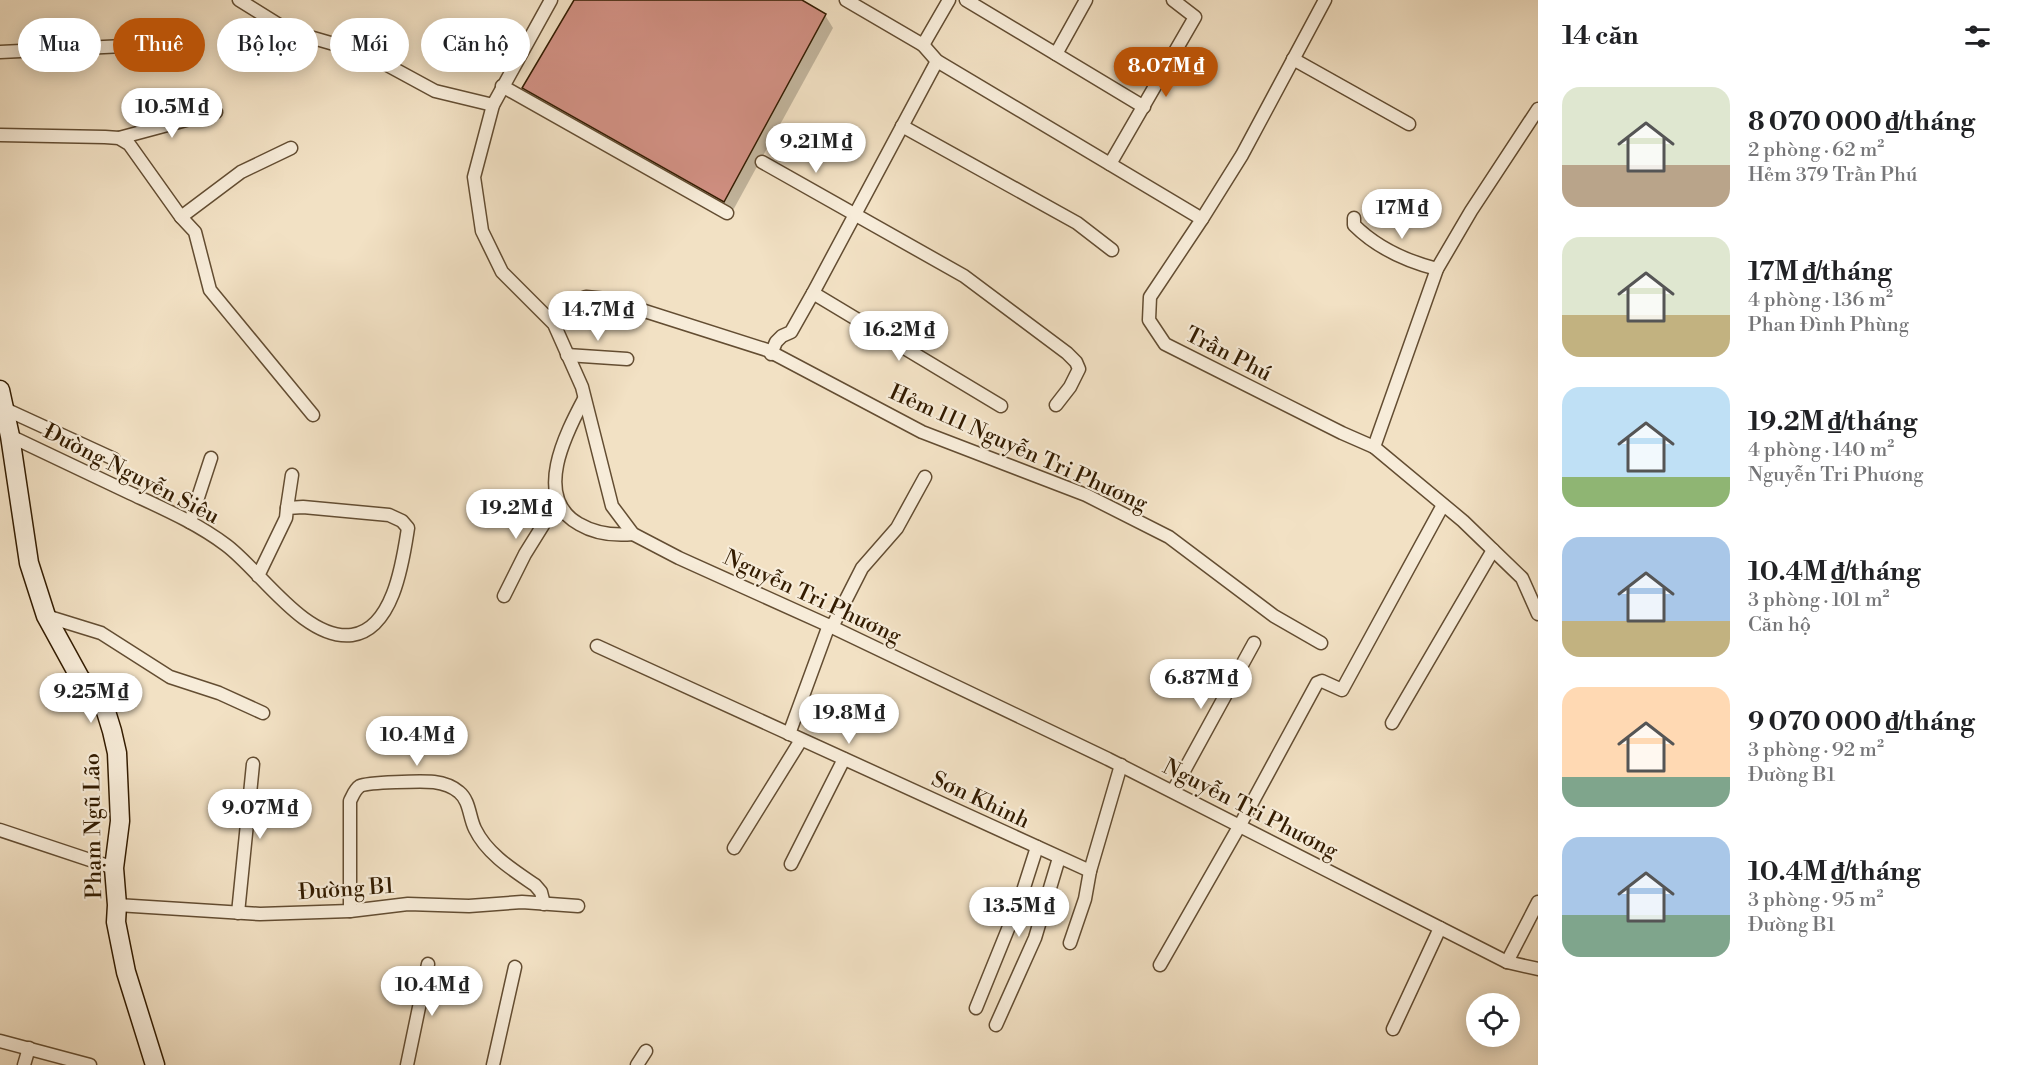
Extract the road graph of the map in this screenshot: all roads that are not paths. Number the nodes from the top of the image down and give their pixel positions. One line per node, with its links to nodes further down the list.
1 (239, 0): 16 (street)
2 (551, 0): 15 (street, Nguyễn Tri Phương)
3 (846, 0): 9 (street)
4 (949, 0): 9 (street)
5 (966, 0): 12 (street)
6 (1086, 0): 12 (street)
7 (1173, 0): 17 (street)
8 (1325, 0): 13 (street, Trần Phú)
9 (923, 45): 14 (street)
10 (113, 47): 11 (street)
11 (0, 52)
12 (1056, 54): 17 (street)
13 (1293, 59): 20 (street); 31 (street, Trần Phú)
14 (937, 61): 21 (street); 26 (street)
15 (502, 86): 16 (street, Nguyễn Tri Phương); 27 (street)
16 (493, 105): 35 (street, Nguyễn Tri Phương)
17 (1144, 107): 26 (street)
18 (1538, 109): 33 (street)
19 (216, 111): 23 (street)
20 (1408, 124)
21 (902, 126): 28 (street); 32 (street)
22 (0, 135): 23 (street)
23 (119, 138): 29 (street)
24 (291, 148): 29 (street)
25 (762, 162): 28 (street)
26 (1110, 164): 31 (street)
27 (727, 213)
28 (855, 213): 34 (street); 41 (street)
29 (182, 217): 44 (street)
30 (1354, 218): 33 (street)
31 (1202, 219): 46 (street, Trần Phú)
32 (1112, 249)
33 (1437, 269): 46 (street)
34 (813, 292): 36 (street); 42 (street)
35 (554, 324): 36 (street, Hẻm 111 Nguyễn Tri Phương); 37 (street, Nguyễn Tri Phương)
36 (771, 354): 64 (street, Hẻm 111 Nguyễn Tri Phương)
37 (567, 355): 38 (street); 40 (street, Nguyễn Tri Phương)
38 (627, 359)
39 (0, 390): 43 (street, Phạm Ngũ Lão)
40 (584, 399): 51 (street); 55 (street, Nguyễn Tri Phương)
41 (1056, 405)
42 (1001, 406)
43 (5, 410): 45 (street, Phạm Ngũ Lão); 48 (street)
44 (314, 415)
45 (10, 436): 54 (street, Đường Nguyễn Siêu); 61 (street, Phạm Ngũ Lão)
46 (1374, 447): 52 (street, Trần Phú)
47 (211, 458): 54 (street)
48 (114, 459)
49 (292, 475): 53 (street)
50 (925, 477): 62 (street)
51 (558, 501): 55 (street); 59 (street)
52 (1443, 505): 56 (street, Trần Phú); 73 (street)
53 (287, 508): 57 (street); 57 (street, Đường Nguyễn Siêu)
54 (189, 522): 57 (street, Đường Nguyễn Siêu)
55 (633, 534): 62 (street, Nguyễn Tri Phương)
56 (1493, 550): 58 (street, Trần Phú); 67 (street)
57 (258, 576)
58 (1532, 586): 60 (street, Trần Phú)
59 (504, 596)
60 (1538, 614)
61 (46, 616): 66 (street); 79 (street, Phạm Ngũ Lão)
62 (830, 626): 68 (street); 71 (street, Nguyễn Tri Phương)
63 (1254, 643): 72 (street)
64 (1321, 644)
65 (597, 646): 68 (street, Sơn Khinh)
66 (263, 713)
67 (1392, 723)
68 (795, 737): 69 (street, Sơn Khinh); 76 (street)
69 (844, 759): 75 (street, Sơn Khinh); 78 (street)
70 (253, 764): 86 (street)
71 (1120, 765): 72 (street, Nguyễn Tri Phương); 80 (street)
72 (1173, 791): 73 (street, Nguyễn Tri Phương)
73 (1240, 825): 87 (street, Nguyễn Tri Phương); 91 (street)
74 (0, 830): 79 (street)
75 (1037, 847): 77 (street, Sơn Khinh); 94 (street)
76 (734, 848)
77 (1059, 858): 80 (street, Sơn Khinh); 95 (street)
78 (791, 864)
79 (114, 868): 83 (street, Phạm Ngũ Lão)
80 (1089, 871): 88 (street)
81 (1538, 902): 89 (street)
82 (544, 904): 84 (street, Đường B1); 85 (street, Đường B1); 85 (street)
83 (117, 905): 86 (street, Đường B1); 102 (street, Phạm Ngũ Lão)
84 (578, 906)
85 (350, 911): 86 (street, Đường B1)
86 (238, 913)
87 (1440, 928): 89 (street, Nguyễn Tri Phương); 96 (street)
88 (1070, 943)
89 (1507, 962): 93 (street, Nguyễn Tri Phương)
90 (428, 964): 103 (street)
91 (1160, 965)
92 (515, 967): 104 (street)
93 (1538, 969)
94 (976, 1008)
95 (996, 1024)
96 (1393, 1029)
97 (0, 1041): 98 (street)
98 (28, 1048): 100 (street); 101 (street)
99 (646, 1051): 105 (street)
100 (24, 1065)
101 (90, 1065)
102 (155, 1065)
103 (407, 1065)
104 (493, 1065)
105 (637, 1065)

